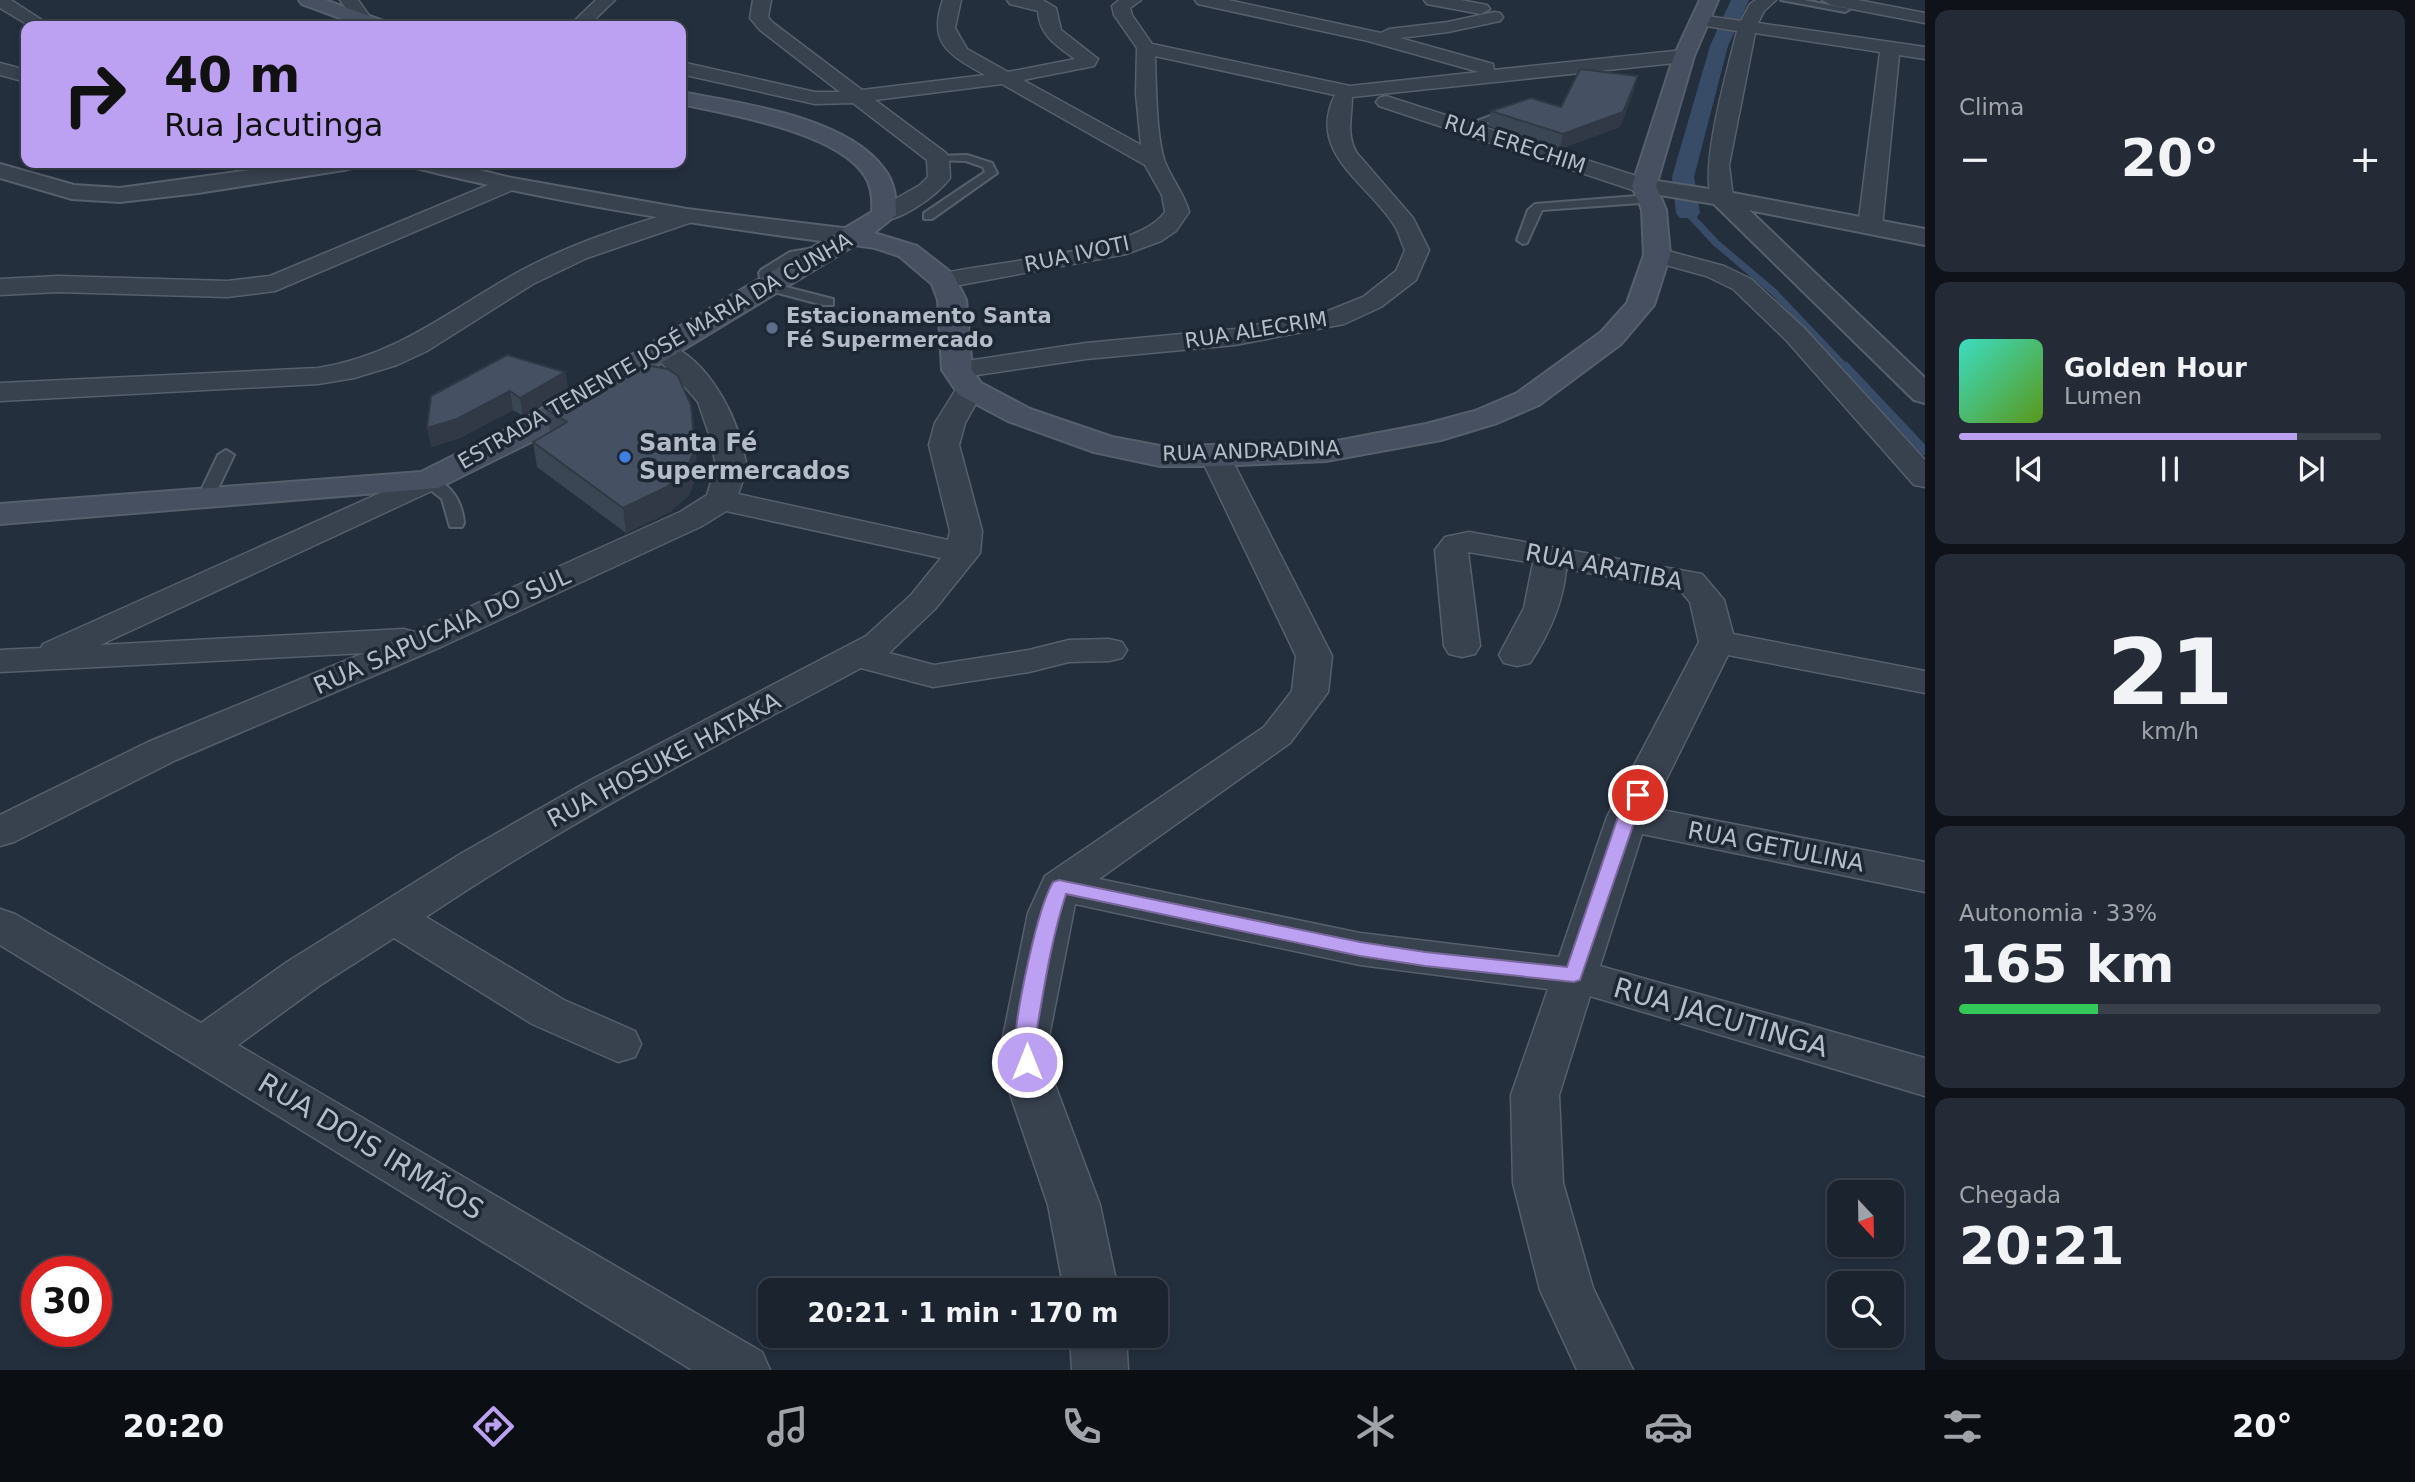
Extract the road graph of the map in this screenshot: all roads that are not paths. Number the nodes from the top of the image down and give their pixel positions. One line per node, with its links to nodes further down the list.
1 (308, 0): 14 (main road)
2 (606, 0): 17 (street)
3 (762, 0): 31 (street)
4 (952, 0): 28 (street)
5 (1016, 0): 28 (street)
6 (1132, 0): 21 (street)
7 (1204, 0): 19 (street)
8 (1432, 0): 19 (street)
9 (1709, 0): 18 (main road)
10 (1767, 0): 18 (street)
11 (1786, 0): 13 (lane)
12 (0, 1): 16 (street)
13 (1838, 4): 15 (street)
14 (363, 11)
15 (1925, 18)
16 (34, 21)
17 (583, 21)
18 (1725, 24): 20 (street); 23 (main road); 43 (street)
19 (1371, 36): 26 (street)
20 (1890, 47): 22 (street); 47 (street)
21 (1146, 48): 30 (street); 37 (street, RUA IVOTI)
22 (1925, 53)
23 (1684, 56): 26 (street); 42 (main road)
24 (0, 69): 27 (street)
25 (686, 69): 31 (street)
26 (1507, 74): 29 (street)
27 (21, 75)
28 (1005, 78): 31 (street); 37 (street)
29 (1420, 83): 30 (street); 34 (street)
30 (1348, 93): 34 (street, RUA ALECRIM); 34 (street, RUA ERECHIM)
31 (857, 97): 36 (street)
32 (686, 99): 44 (main road)
33 (1527, 107): 35 (lane)
34 (1368, 108): 35 (street, RUA ERECHIM); 57 (street, RUA ALECRIM)
35 (1463, 128): 42 (street, RUA ERECHIM)
36 (938, 159): 44 (street); 46 (lane)
37 (1154, 161): 52 (street, RUA IVOTI)
38 (312, 168): 40 (street)
39 (444, 168): 41 (street)
40 (0, 171)
41 (507, 184): 45 (street); 54 (street)
42 (1654, 191): 43 (street); 49 (lane); 51 (main road, RUA ANDRADINA)
43 (1712, 196): 47 (street); 59 (street)
44 (884, 215): 50 (main road, ESTRADA TENENTE JOSÉ MARIA DA CUNHA)
45 (687, 216): 50 (street); 58 (street)
46 (928, 216)
47 (1870, 227): 48 (street)
48 (1925, 237)
49 (1523, 240)
50 (841, 243): 52 (main road); 53 (main road, ESTRADA TENENTE JOSÉ MARIA DA CUNHA)
51 (1657, 255): 61 (main road, RUA ANDRADINA); 62 (street)
52 (944, 280): 57 (main road)
53 (768, 286): 55 (lane); 56 (main road, ESTRADA TENENTE JOSÉ MARIA DA CUNHA)
54 (0, 288)
55 (828, 302)
56 (660, 350): 63 (main road, ESTRADA TENENTE JOSÉ MARIA DA CUNHA); 65 (street)
57 (963, 379): 61 (main road, RUA ANDRADINA); 68 (street)
58 (0, 392)
59 (1925, 394)
60 (226, 455): 64 (lane)
61 (1215, 456): 82 (street)
62 (1925, 478)
63 (427, 481): 64 (main road, ESTRADA TENENTE JOSÉ MARIA DA CUNHA); 67 (lane); 76 (street)
64 (206, 498): 66 (main road, ESTRADA TENENTE JOSÉ MARIA DA CUNHA)
65 (720, 500): 68 (street); 70 (street, RUA SAPUCAIA DO SUL)
66 (0, 514)
67 (456, 523)
68 (962, 553): 75 (street, RUA HOSUKE HATAKA)
69 (1550, 556): 71 (street, RUA ARATIBA); 72 (street, RUA ARATIBA); 74 (street)
70 (430, 638): 76 (street); 80 (street, RUA SAPUCAIA DO SUL)
71 (1717, 642): 78 (street); 79 (street)
72 (1462, 646)
73 (1110, 650): 75 (street)
74 (1517, 655)
75 (859, 656): 83 (street, RUA HOSUKE HATAKA)
76 (39, 660): 77 (street)
77 (0, 661)
78 (1925, 682)
79 (1627, 817): 81 (street, RUA GETULINA); 85 (street)
80 (0, 832)
81 (1925, 877)
82 (1059, 887): 85 (street, RUA JACUTINGA); 89 (street)
83 (394, 918): 86 (street); 87 (street, RUA HOSUKE HATAKA)
84 (0, 925): 87 (street, RUA DOIS IRMÃOS)
85 (1574, 975): 88 (street, RUA JACUTINGA); 93 (street)
86 (618, 1044)
87 (204, 1045): 91 (street, RUA DOIS IRMÃOS)
88 (1925, 1077)
89 (1089, 1278)
90 (1099, 1348): 92 (street)
91 (741, 1370)
92 (1100, 1370)
93 (1605, 1370)

